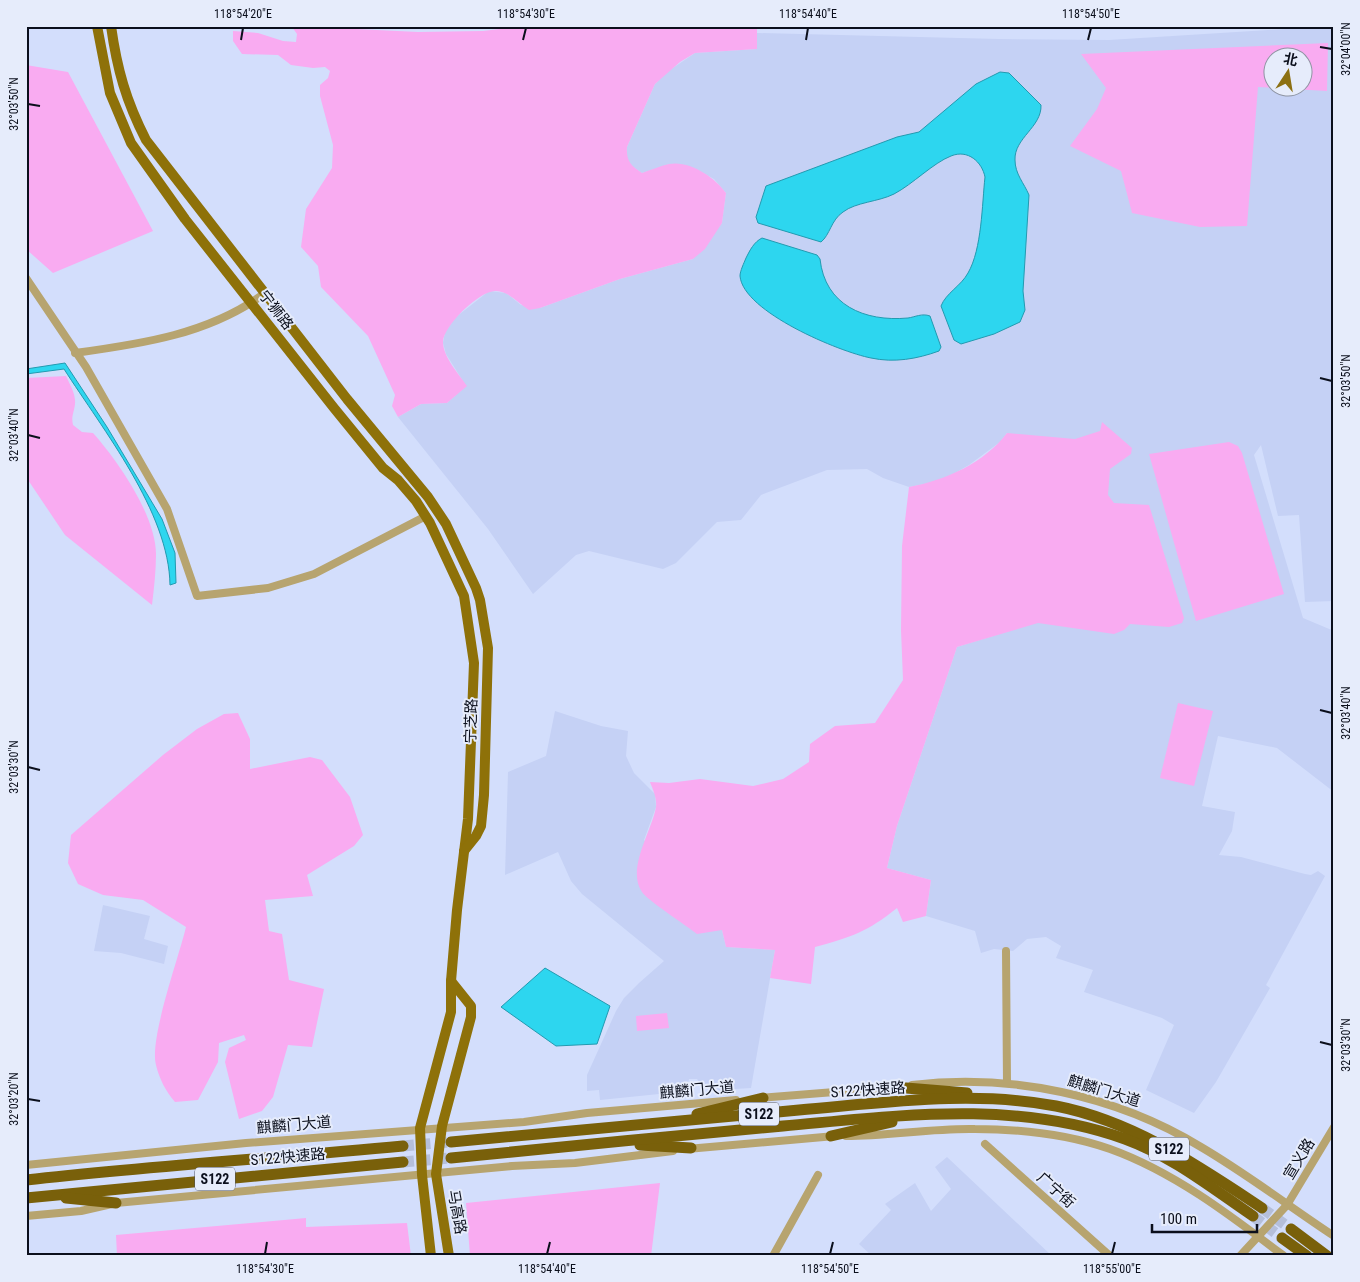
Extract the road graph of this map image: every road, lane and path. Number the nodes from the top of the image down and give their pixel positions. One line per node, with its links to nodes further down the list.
1 (97, 26): 5 (main road, 宁狮路)
2 (111, 26): 4 (main road, 宁狮路)
3 (26, 278): 6 (street)
4 (265, 293): 5 (street); 8 (main road, 宁狮路)
5 (252, 303): 6 (street); 7 (main road, 宁狮路)
6 (76, 354): 7 (street)
7 (426, 516): 9 (main road, 宁狮路)
8 (476, 588): 10 (main road, 宁芝路)
9 (464, 596): 10 (main road, 宁芝路)
10 (464, 851): 12 (main road, 宁芝路)
11 (1006, 950): 13 (street)
12 (450, 981): 19 (main road); 21 (main road, 宁芝路)
13 (1007, 1083): 14 (street, 麒麟门大道); 38 (street, 麒麟门大道)
14 (894, 1087): 15 (street, 麒麟门大道); 16 (highway)
15 (763, 1098): 18 (highway); 19 (street, 麒麟门大道)
16 (1014, 1101): 18 (highway, S122快速路 / S122); 39 (highway, S122快速路 / S122)
17 (924, 1114): 22 (highway); 24 (highway, S122快速路 / S122); 41 (highway, S122快速路 / S122)
18 (664, 1121): 23 (highway, S122快速路 / S122)
19 (442, 1126): 21 (street, 麒麟门大道); 31 (main road, 马高路)
20 (1334, 1127): 38 (street, 宣义路)
21 (420, 1128): 30 (street, 麒麟门大道); 32 (main road, 马高路)
22 (831, 1136): 27 (street); 44 (street)
23 (451, 1142)
24 (601, 1143): 27 (highway); 28 (highway, S122快速路 / S122)
25 (985, 1144): 49 (street, 广宁街)
26 (403, 1146): 34 (highway, S122快速路 / S122)
27 (691, 1148): 31 (street)
28 (451, 1158)
29 (403, 1162): 35 (highway, S122快速路 / S122)
30 (26, 1165)
31 (436, 1174): 32 (street); 47 (main road, 马高路)
32 (422, 1175): 37 (street); 46 (main road, 马高路)
33 (818, 1175): 48 (street)
34 (26, 1180)
35 (45, 1196): 36 (highway, S122快速路 / S122); 37 (highway)
36 (26, 1198)
37 (116, 1203): 40 (street)
38 (1287, 1205): 43 (street, 麒麟门大道); 44 (street, 宣义路)
39 (1262, 1208)
40 (26, 1216)
41 (1253, 1216)
42 (1291, 1229): 53 (highway)
43 (1334, 1236)
44 (1259, 1237): 50 (street, 宣义路); 51 (street)
45 (1282, 1238): 52 (highway)
46 (432, 1256)
47 (449, 1256)
48 (773, 1256)
49 (1110, 1256)
50 (1240, 1256)
51 (1284, 1256)
52 (1307, 1256)
53 (1327, 1256)

